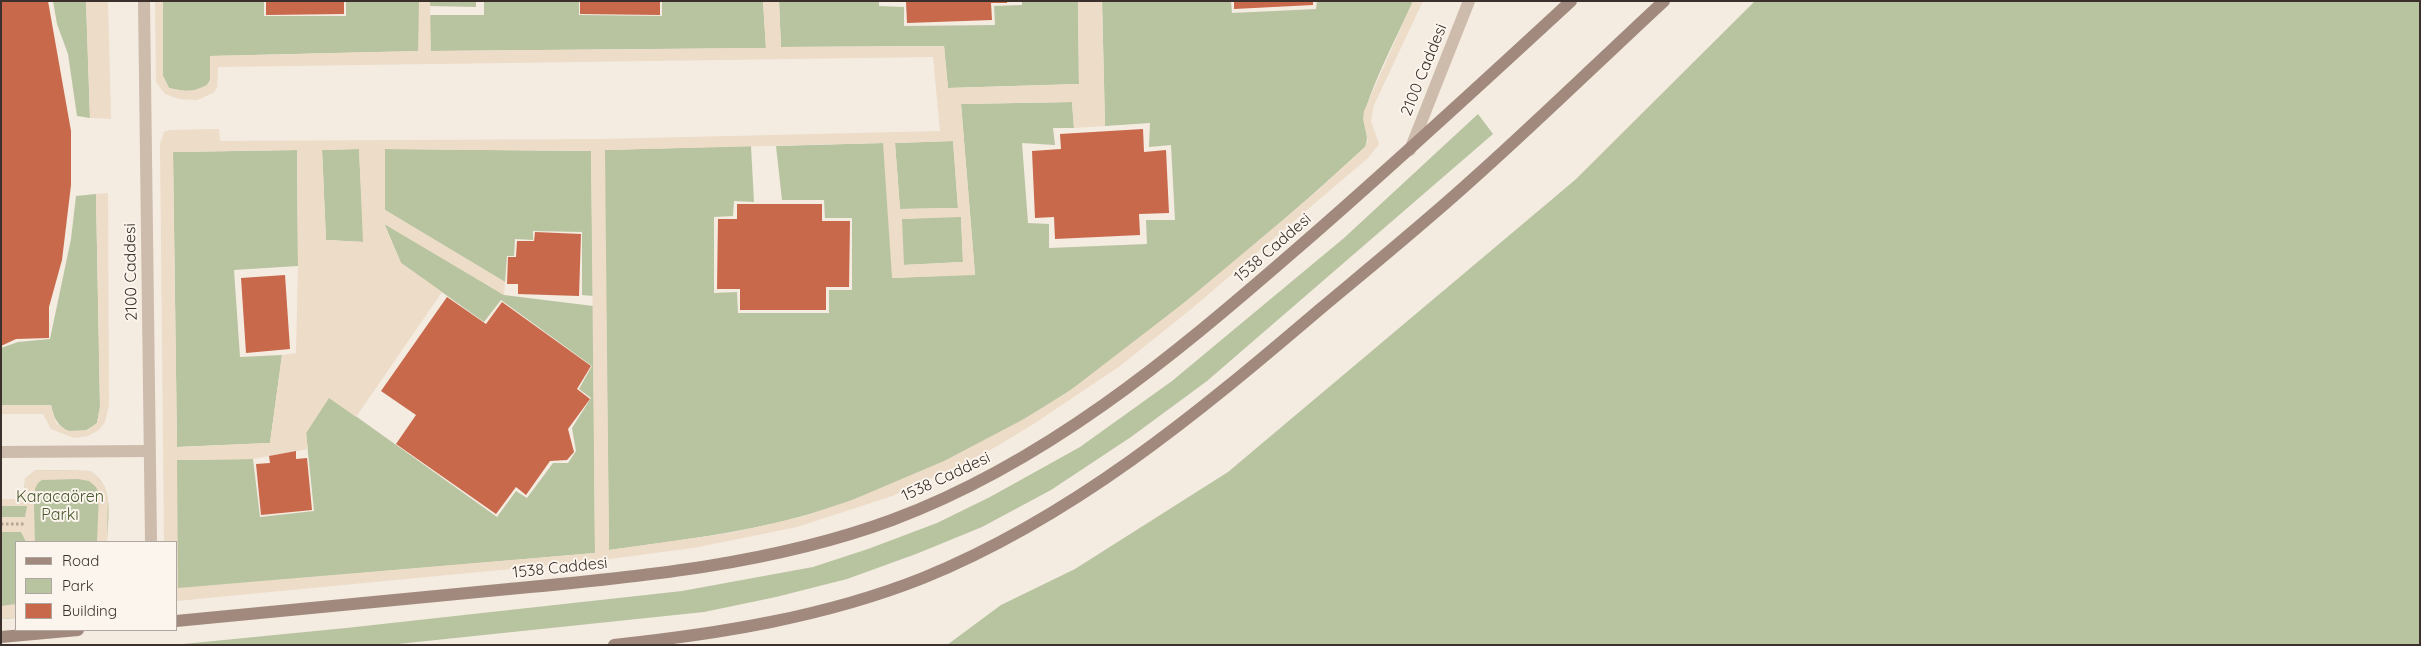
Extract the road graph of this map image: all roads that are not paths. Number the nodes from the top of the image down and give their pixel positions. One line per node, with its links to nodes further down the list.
1 (144, 1): 6 (street, 2100 Caddesi)
2 (1469, 1): 5 (street, 2100 Caddesi)
3 (1571, 1): 5 (main road, 1538 Caddesi)
4 (1664, 1): 12 (main road)
5 (1410, 152): 9 (main road, 1538 Caddesi)
6 (149, 451): 7 (street); 8 (street, 2100 Caddesi)
7 (1, 452)
8 (151, 541)
9 (178, 621)
10 (65, 631): 11 (main road)
11 (1, 636)
12 (614, 645)

